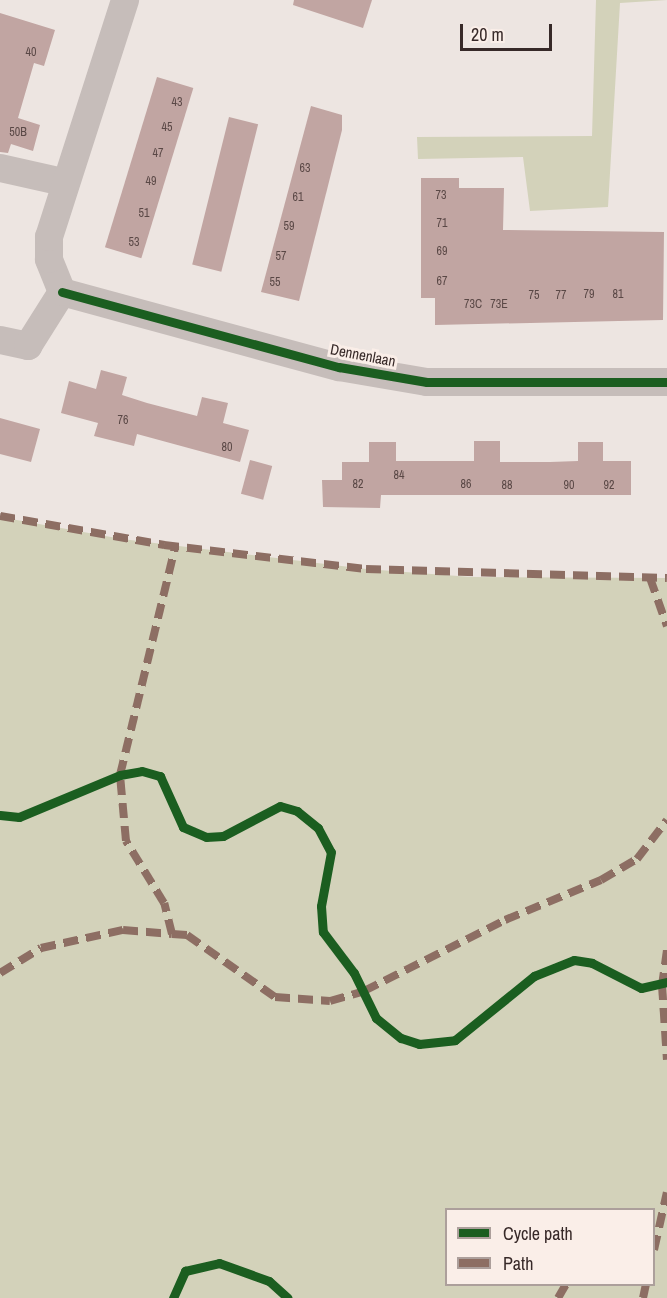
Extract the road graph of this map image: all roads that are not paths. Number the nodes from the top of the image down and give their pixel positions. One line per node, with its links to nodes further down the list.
1 (125, 0): 3 (street)
2 (0, 168): 3 (street)
3 (63, 182): 4 (street)
4 (62, 292): 5 (street); 6 (street, Dennenlaan)
5 (0, 340)
6 (667, 382)

